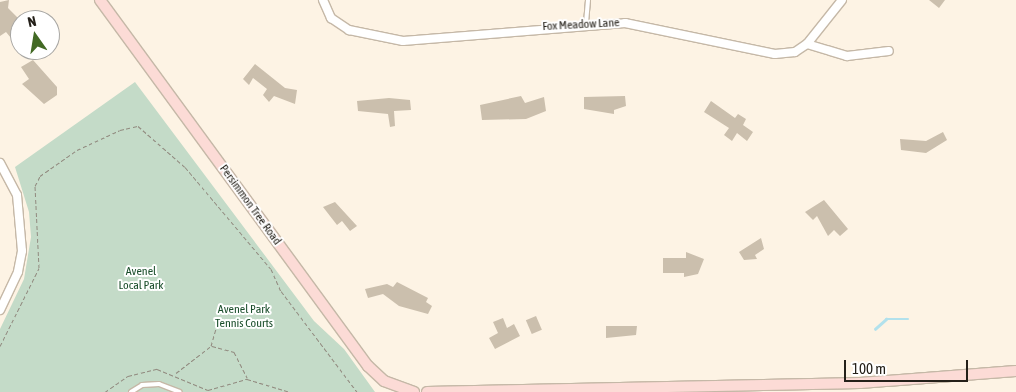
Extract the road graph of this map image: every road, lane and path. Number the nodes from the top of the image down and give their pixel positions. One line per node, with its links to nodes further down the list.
1 (100, 0): 22 (main road, Persimmon Tree Road)
2 (323, 0): 6 (street, Fox Meadow Lane)
3 (595, 0): 5 (lane)
4 (842, 0): 7 (street)
5 (588, 1): 6 (lane)
6 (586, 23): 7 (street, Fox Meadow Lane)
7 (807, 44): 8 (street)
8 (889, 51)
9 (0, 163): 10 (street)
10 (0, 310)
11 (216, 328): 13 (path)
12 (0, 346): 21 (path)
13 (211, 346): 15 (path); 16 (path)
14 (1016, 371): 23 (main road)
15 (176, 374): 16 (path); 17 (path)
16 (247, 380): 20 (path)
17 (104, 392)
18 (131, 392): 19 (lane)
19 (180, 392)
20 (290, 392)
21 (357, 392)
22 (414, 392)
23 (427, 392)

